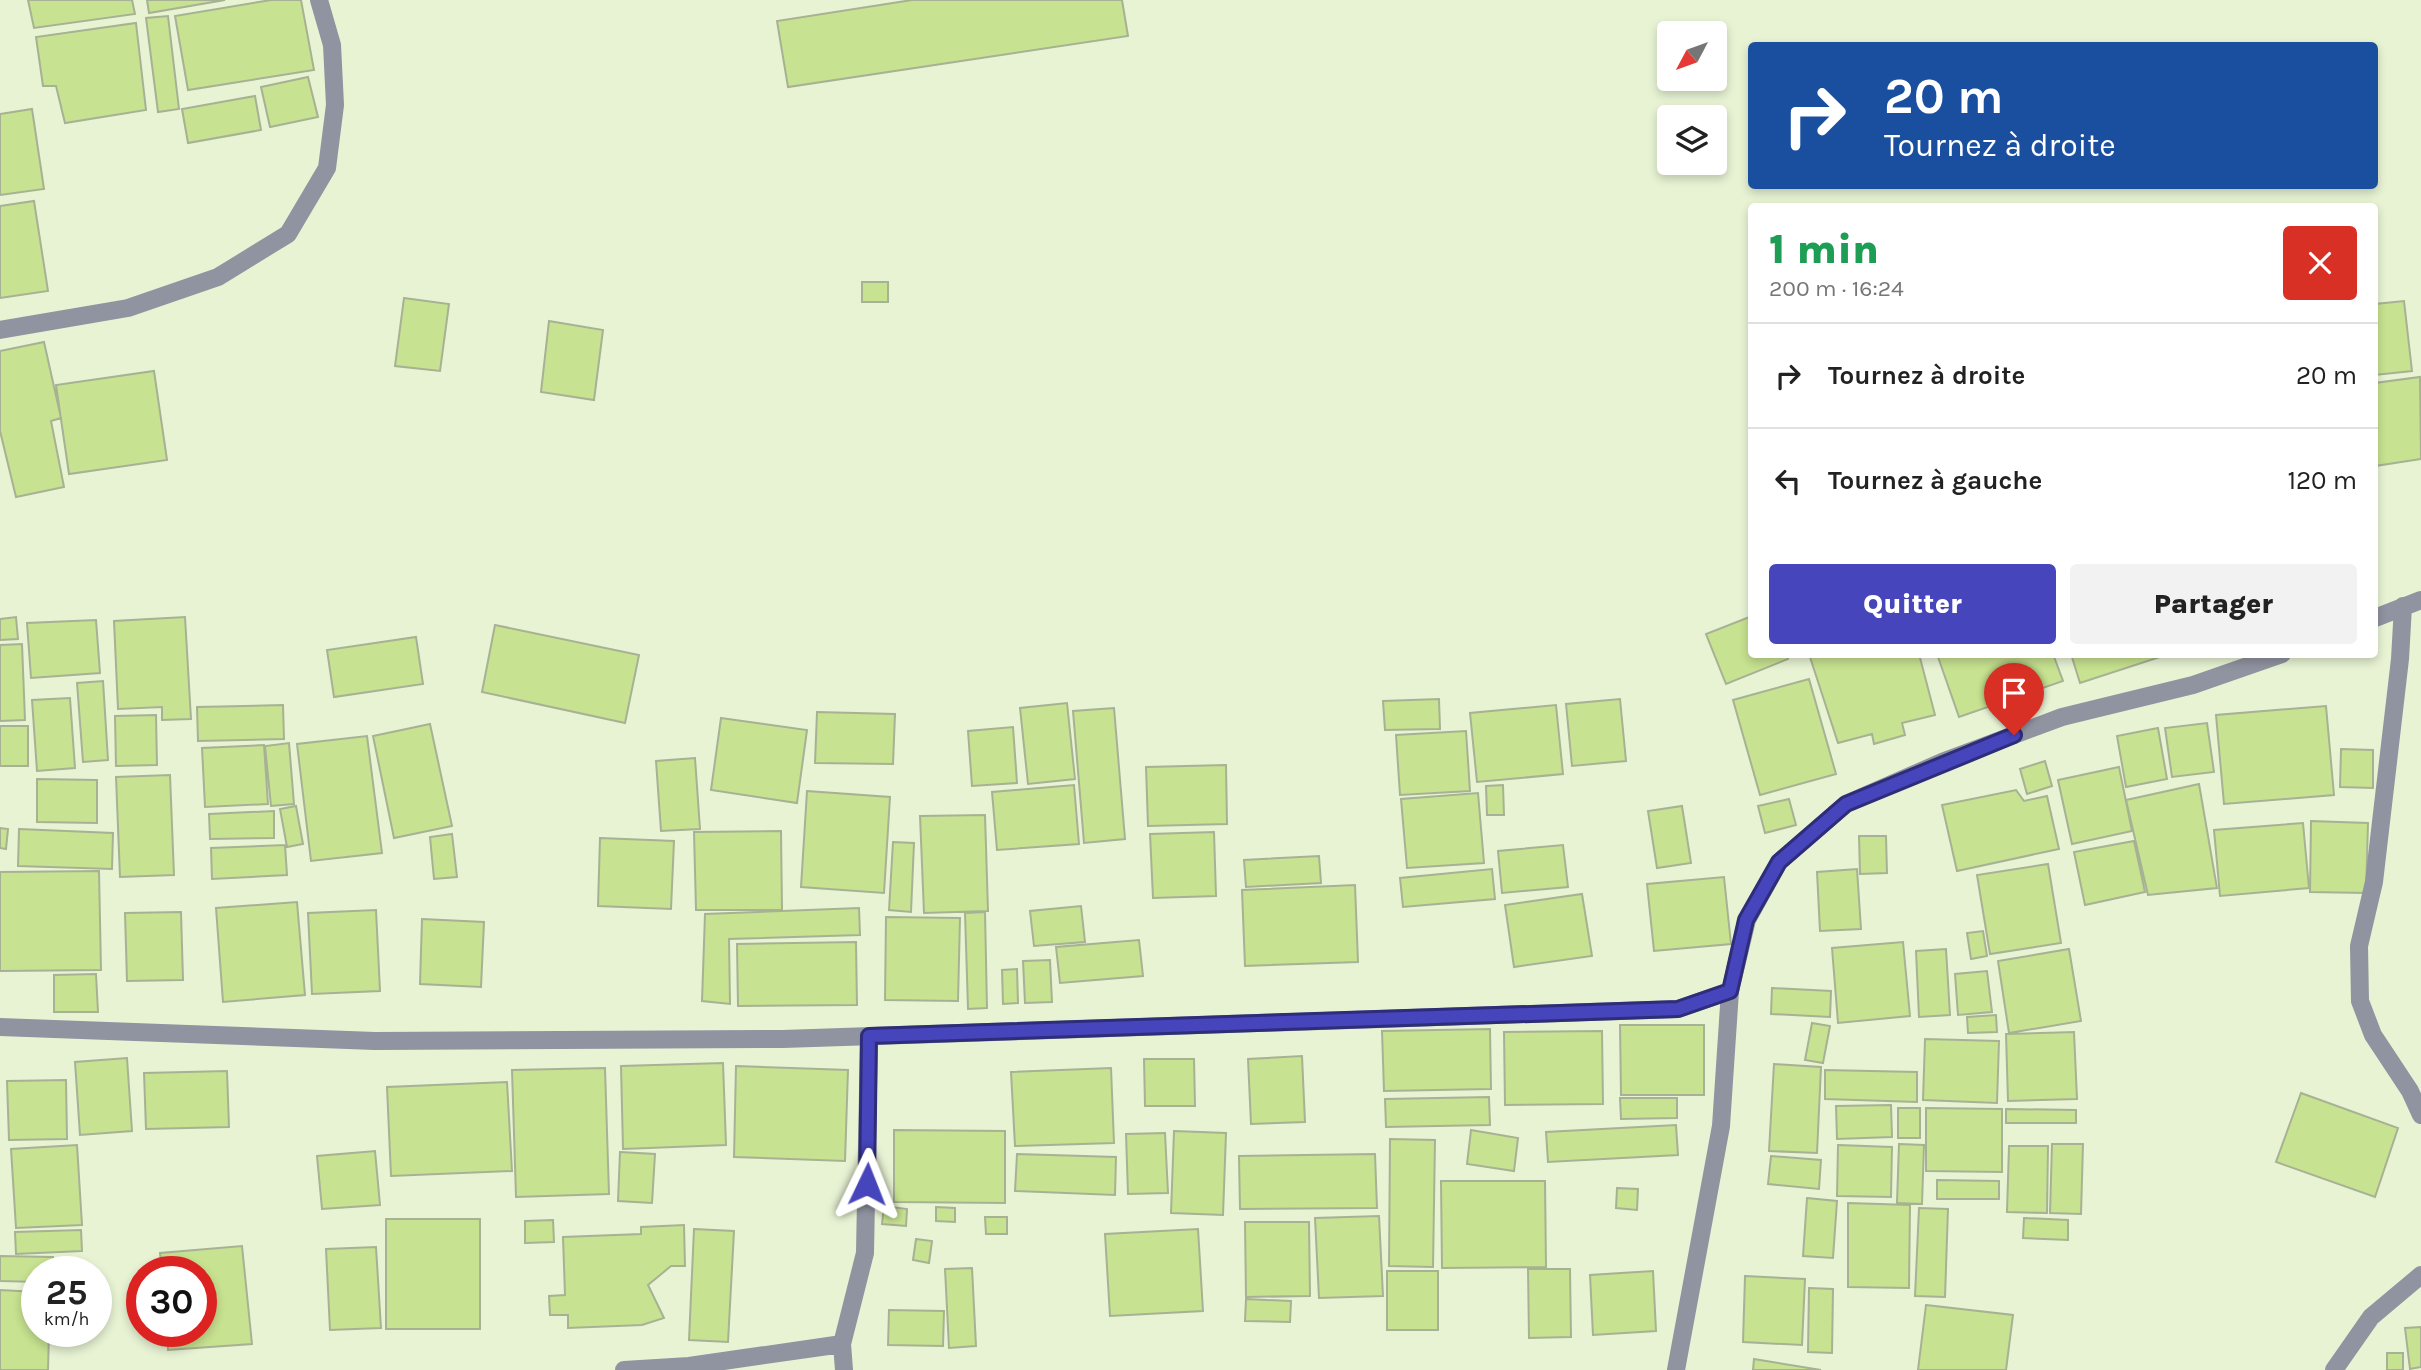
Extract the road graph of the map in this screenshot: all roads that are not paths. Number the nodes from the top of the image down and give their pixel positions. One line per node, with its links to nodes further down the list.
1 (319, 0): 2 (street)
2 (0, 330)
3 (2421, 600): 4 (street)
4 (2403, 606): 5 (street); 10 (street)
5 (2378, 617)
6 (2271, 658): 7 (street)
7 (1730, 991): 9 (street); 15 (street)
8 (0, 1027): 9 (street)
9 (869, 1036): 12 (street)
10 (2421, 1115)
11 (2421, 1275): 16 (street)
12 (842, 1344): 13 (street); 14 (street)
13 (624, 1370)
14 (844, 1370)
15 (1676, 1370)
16 (2334, 1370)

